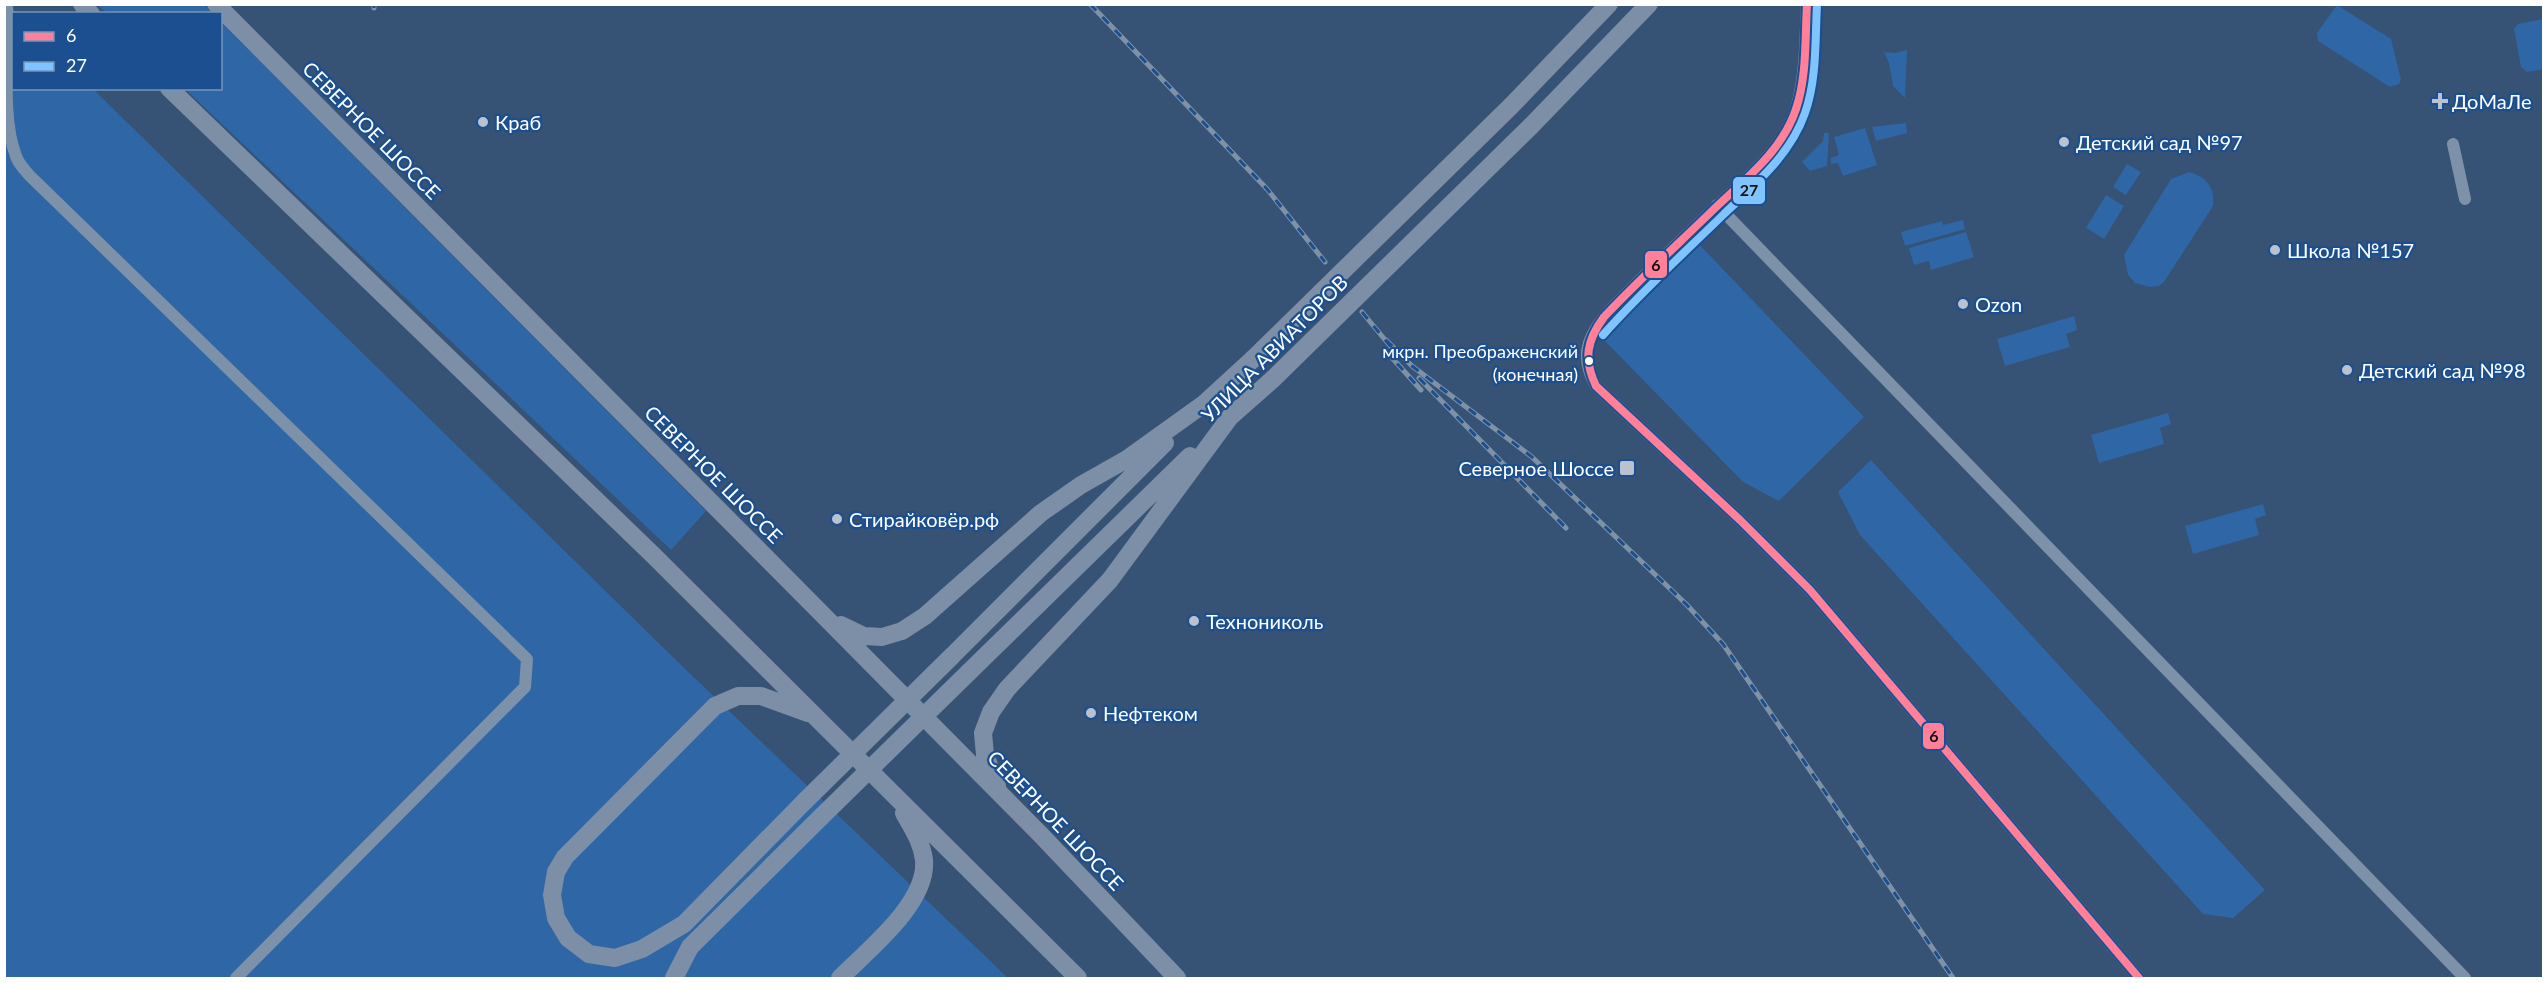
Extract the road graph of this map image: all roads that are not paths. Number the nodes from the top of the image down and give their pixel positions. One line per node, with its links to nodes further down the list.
1 (7, 4): 17 (street)
2 (216, 4): 12 (main road, СЕВЕРНОЕ ШОССЕ)
3 (1609, 4): 10 (main road, УЛИЦА АВИАТОРОВ, bridge)
4 (1649, 4): 11 (main road, УЛИЦА АВИАТОРОВ, bridge)
5 (1807, 4): 9 (street)
6 (171, 90): 13 (main road)
7 (2453, 144): 8 (street)
8 (2465, 199)
9 (1718, 205): 23 (street); 24 (street)
10 (1205, 404): 12 (main road, УЛИЦА АВИАТОРОВ); 13 (main road, bridge)
11 (1230, 417): 15 (main road, УЛИЦА АВИАТОРОВ); 18 (main road, bridge)
12 (826, 618): 15 (main road, СЕВЕРНОЕ ШОССЕ)
13 (815, 716): 14 (main road)
14 (891, 791): 19 (main road); 20 (main road)
15 (1000, 793): 16 (main road, СЕВЕРНОЕ ШОССЕ)
16 (1154, 955): 21 (main road); 22 (main road, СЕВЕРНОЕ ШОССЕ)
17 (236, 978)
18 (674, 978)
19 (840, 978)
20 (1078, 978)
21 (1168, 978)
22 (1178, 978)
23 (2139, 978)
24 (2465, 978)

